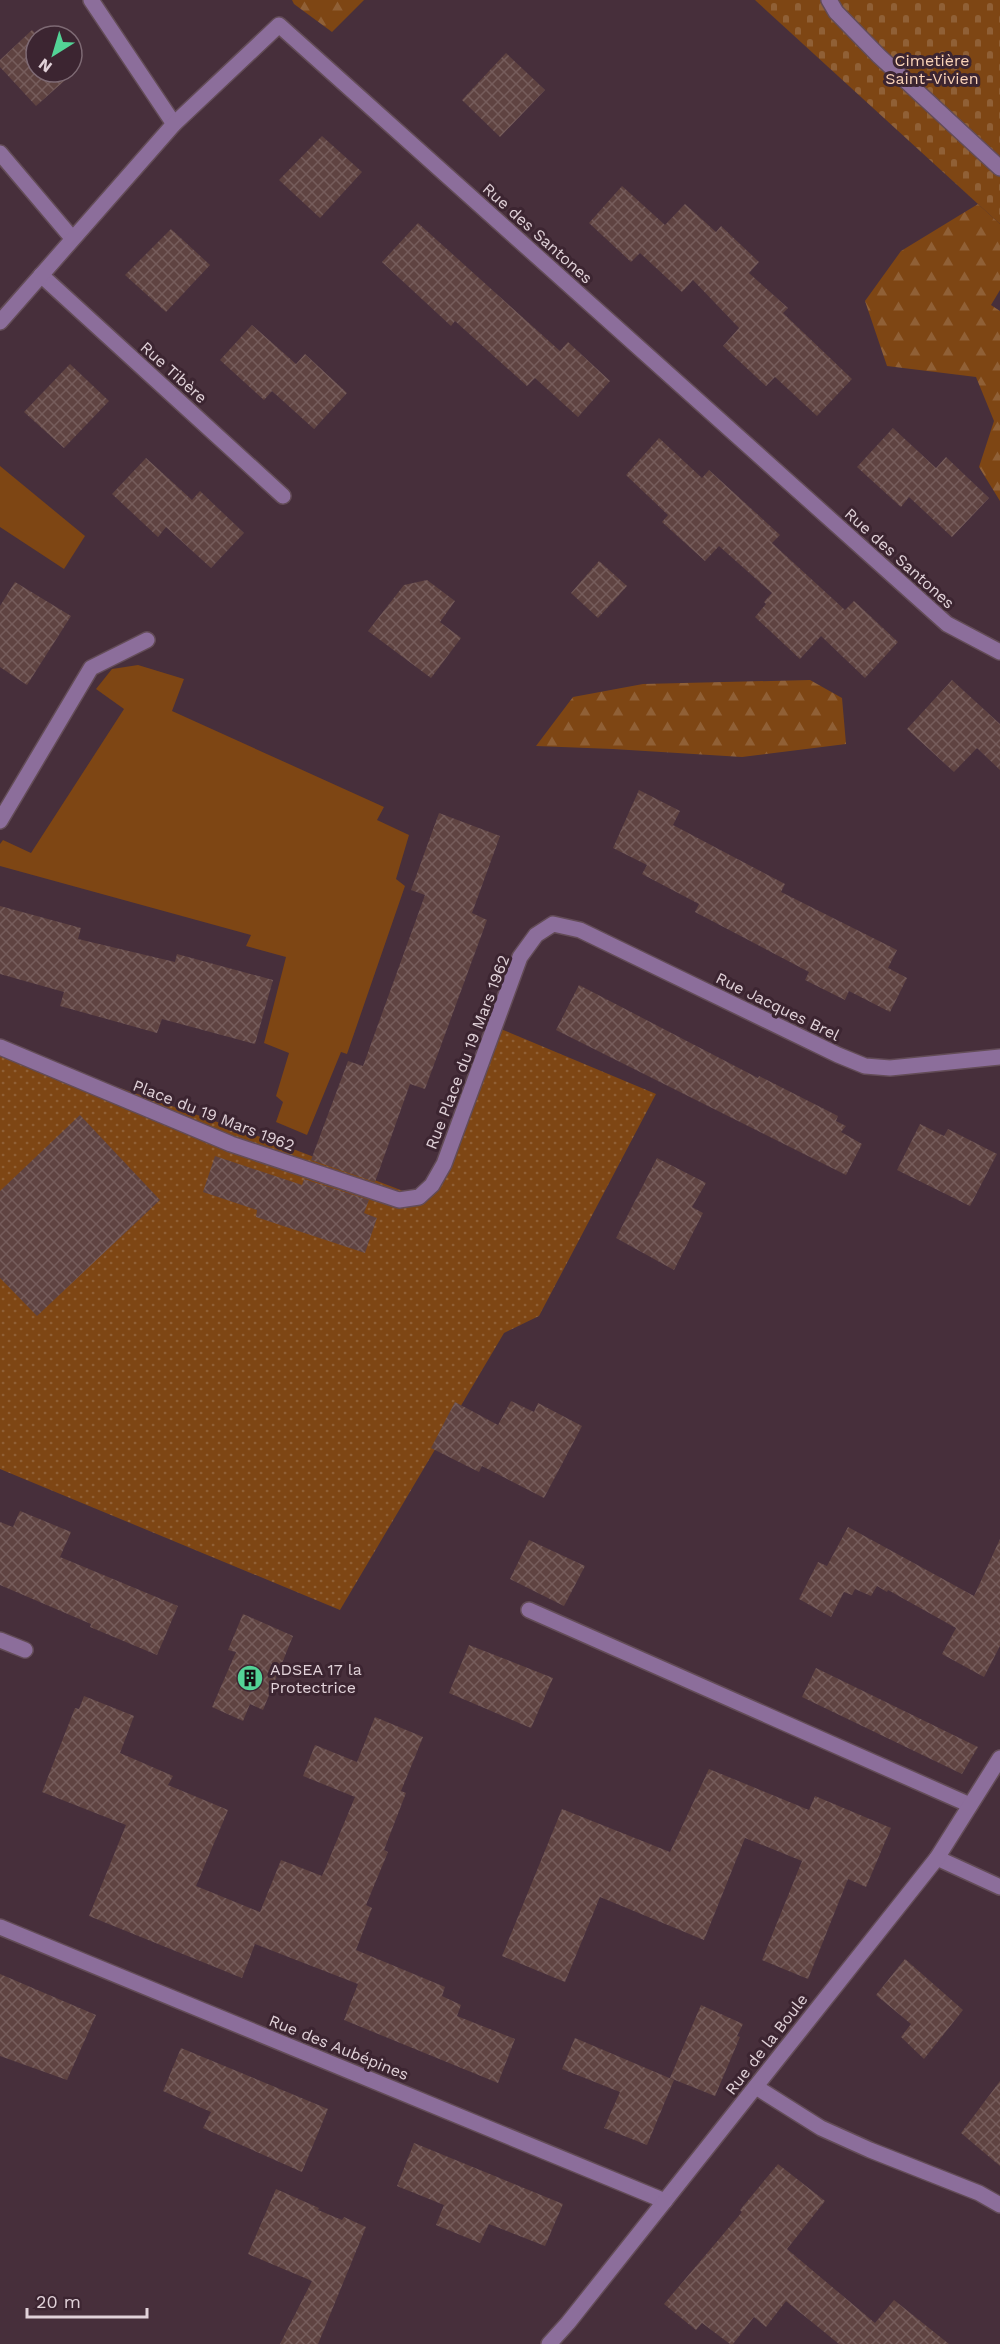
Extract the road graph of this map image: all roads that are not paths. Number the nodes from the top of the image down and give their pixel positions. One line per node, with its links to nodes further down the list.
1 (91, 0): 3 (street)
2 (829, 0): 5 (street)
3 (174, 124): 6 (street); 11 (street, Rue des Santones)
4 (0, 153): 6 (street)
5 (1000, 168)
6 (72, 238): 7 (street)
7 (41, 275): 8 (street); 9 (street, Rue Tibère)
8 (0, 322)
9 (283, 496)
10 (147, 640): 12 (street)
11 (1000, 652)
12 (0, 821)
13 (553, 924): 15 (street, Rue Jacques Brel); 16 (street, Rue Place du 19 Mars 1962)
14 (0, 1047): 16 (street, Place du 19 Mars 1962)
15 (1000, 1057)
16 (419, 1197)
17 (528, 1610): 21 (street)
18 (0, 1640): 19 (street)
19 (25, 1650)
20 (1000, 1758): 21 (street, Rue de la Boule)
21 (970, 1805): 22 (street, Rue de la Boule)
22 (937, 1858): 23 (street); 25 (street, Rue de la Boule)
23 (1000, 1887)
24 (0, 1927): 26 (street, Rue des Aubépines)
25 (756, 2087): 26 (street, Rue de la Boule); 27 (street)
26 (664, 2201): 28 (street, Rue de la Boule)
27 (1000, 2205)
28 (549, 2344)

